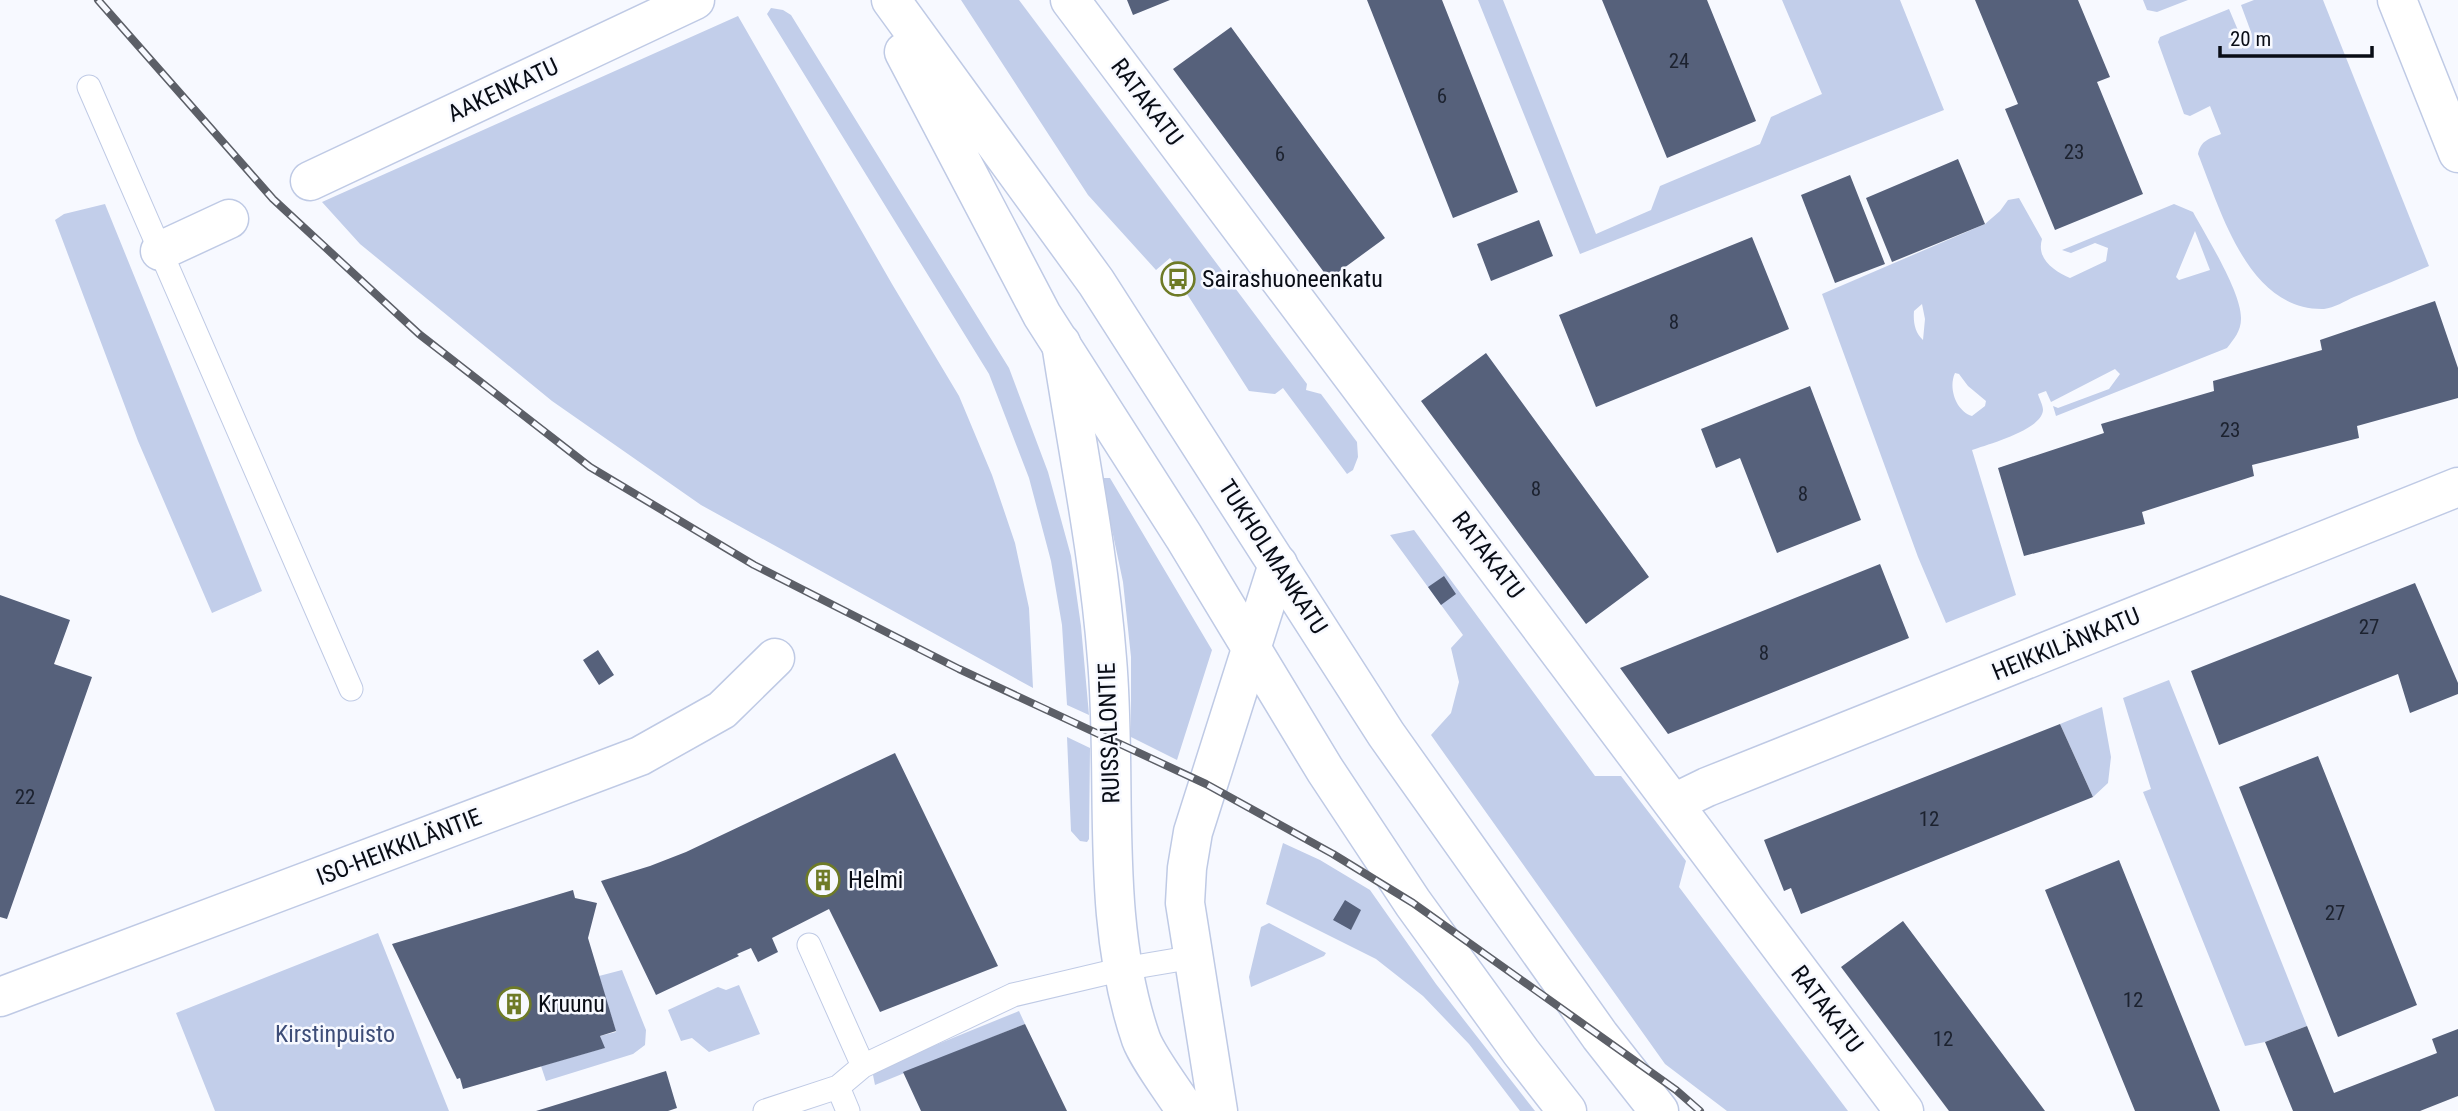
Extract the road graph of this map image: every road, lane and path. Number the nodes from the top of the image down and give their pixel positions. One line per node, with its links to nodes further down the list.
1 (695, 0): 8 (street, AAKENKATU)
2 (877, 0): 11 (street)
3 (891, 0): 13 (street, TUKHOLMANKATU)
4 (1070, 0): 17 (street, RATAKATU)
5 (2397, 0): 7 (street)
6 (89, 86): 10 (lane)
7 (2458, 153)
8 (310, 181)
9 (229, 219): 10 (street)
10 (160, 251): 16 (lane)
11 (1061, 343): 14 (street); 20 (street, RUISSALONTIE)
12 (2458, 487): 17 (street, HEIKKILÄNKATU)
13 (1278, 564): 14 (street); 29 (street, TUKHOLMANKATU)
14 (1251, 647): 19 (street); 28 (street)
15 (775, 657): 21 (street, ISO-HEIKKILÄNTIE)
16 (351, 689)
17 (1674, 803): 30 (street, RATAKATU)
18 (809, 946): 22 (lane)
19 (1194, 957): 20 (lane); 27 (street)
20 (1123, 969): 22 (lane); 26 (street, RUISSALONTIE)
21 (0, 997)
22 (863, 1066): 23 (lane)
23 (838, 1087): 24 (lane); 25 (lane)
24 (765, 1111)
25 (848, 1111)
26 (1186, 1111)
27 (1218, 1111)
28 (1567, 1111)
29 (1659, 1111)
30 (1903, 1111)

